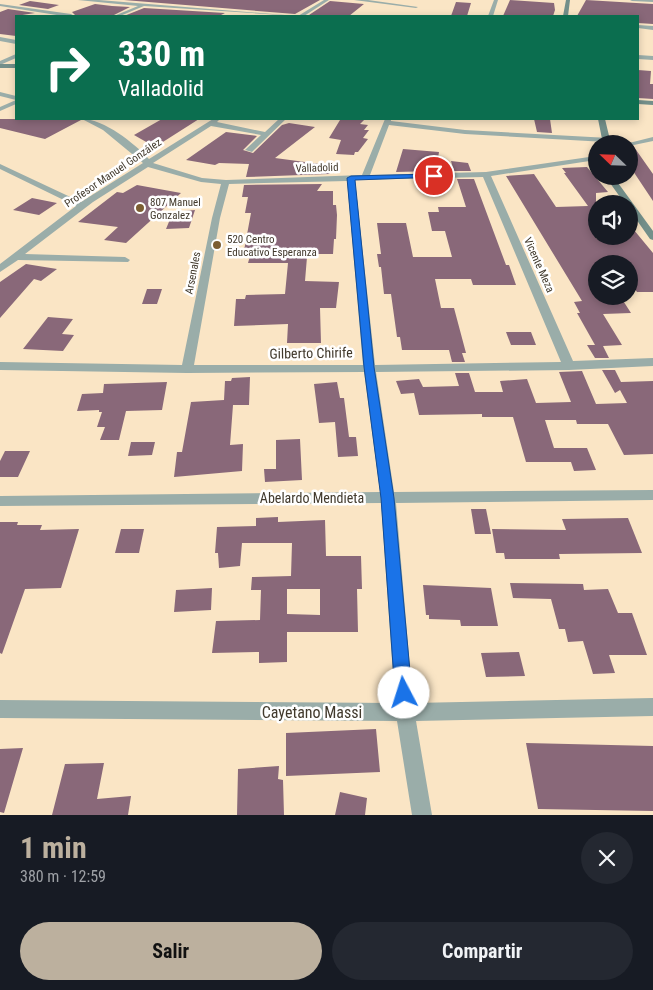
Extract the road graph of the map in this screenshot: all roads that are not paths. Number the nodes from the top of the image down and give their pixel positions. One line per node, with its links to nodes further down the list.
1 (80, 0): 10 (street)
2 (156, 0): 10 (street)
3 (327, 0): 15 (street)
4 (356, 0): 5 (street)
5 (420, 0)
6 (496, 0): 16 (street)
7 (568, 0): 17 (street)
8 (632, 0): 9 (street)
9 (653, 1)
10 (145, 4): 13 (street); 14 (street)
11 (0, 5): 12 (street)
12 (65, 15)
13 (118, 15)
14 (282, 15)
15 (303, 15)
16 (490, 15)
17 (566, 15)
18 (639, 27): 19 (street)
19 (653, 28)
20 (0, 40): 21 (street)
21 (15, 42)
22 (15, 56): 25 (street)
23 (639, 57): 24 (street)
24 (653, 58)
25 (0, 64): 26 (street)
26 (15, 66)
27 (0, 94): 28 (street)
28 (15, 98)
29 (15, 102): 32 (street)
30 (639, 102): 31 (street)
31 (653, 103)
32 (0, 109)
33 (87, 120): 45 (street, Valladolid)
34 (282, 120): 38 (street)
35 (601, 120): 39 (street)
36 (213, 121): 38 (street); 45 (street, Profesor Manuel González)
37 (388, 121): 41 (street); 48 (street)
38 (265, 134): 43 (street)
39 (605, 135)
40 (653, 139): 42 (street)
41 (588, 141)
42 (638, 142)
43 (249, 150)
44 (588, 158): 47 (street, Valladolid)
45 (147, 164): 49 (street, Valladolid); 51 (street, Profesor Manuel González)
46 (0, 166): 51 (street)
47 (486, 174): 48 (street, Valladolid); 58 (street, Vicente Meza)
48 (358, 178): 49 (street, Valladolid); 59 (street)
49 (226, 182): 60 (street, Arsenales)
50 (615, 185): 52 (street)
51 (82, 206): 53 (street, Profesor Manuel González)
52 (653, 237)
53 (16, 257): 54 (street); 55 (street, Profesor Manuel González)
54 (125, 260)
55 (0, 269)
56 (653, 362): 58 (street, Gilberto Chirife)
57 (0, 366): 60 (street, Gilberto Chirife)
58 (569, 366): 59 (street, Gilberto Chirife)
59 (369, 367): 60 (street, Gilberto Chirife); 62 (street)
60 (187, 369)
61 (653, 494): 62 (street, Abelardo Mendieta)
62 (388, 498): 63 (street, Abelardo Mendieta); 66 (street)
63 (0, 501)
64 (653, 707): 66 (street, Cayetano Massi)
65 (0, 709): 66 (street, Cayetano Massi)
66 (405, 712): 67 (street)
67 (422, 815)

